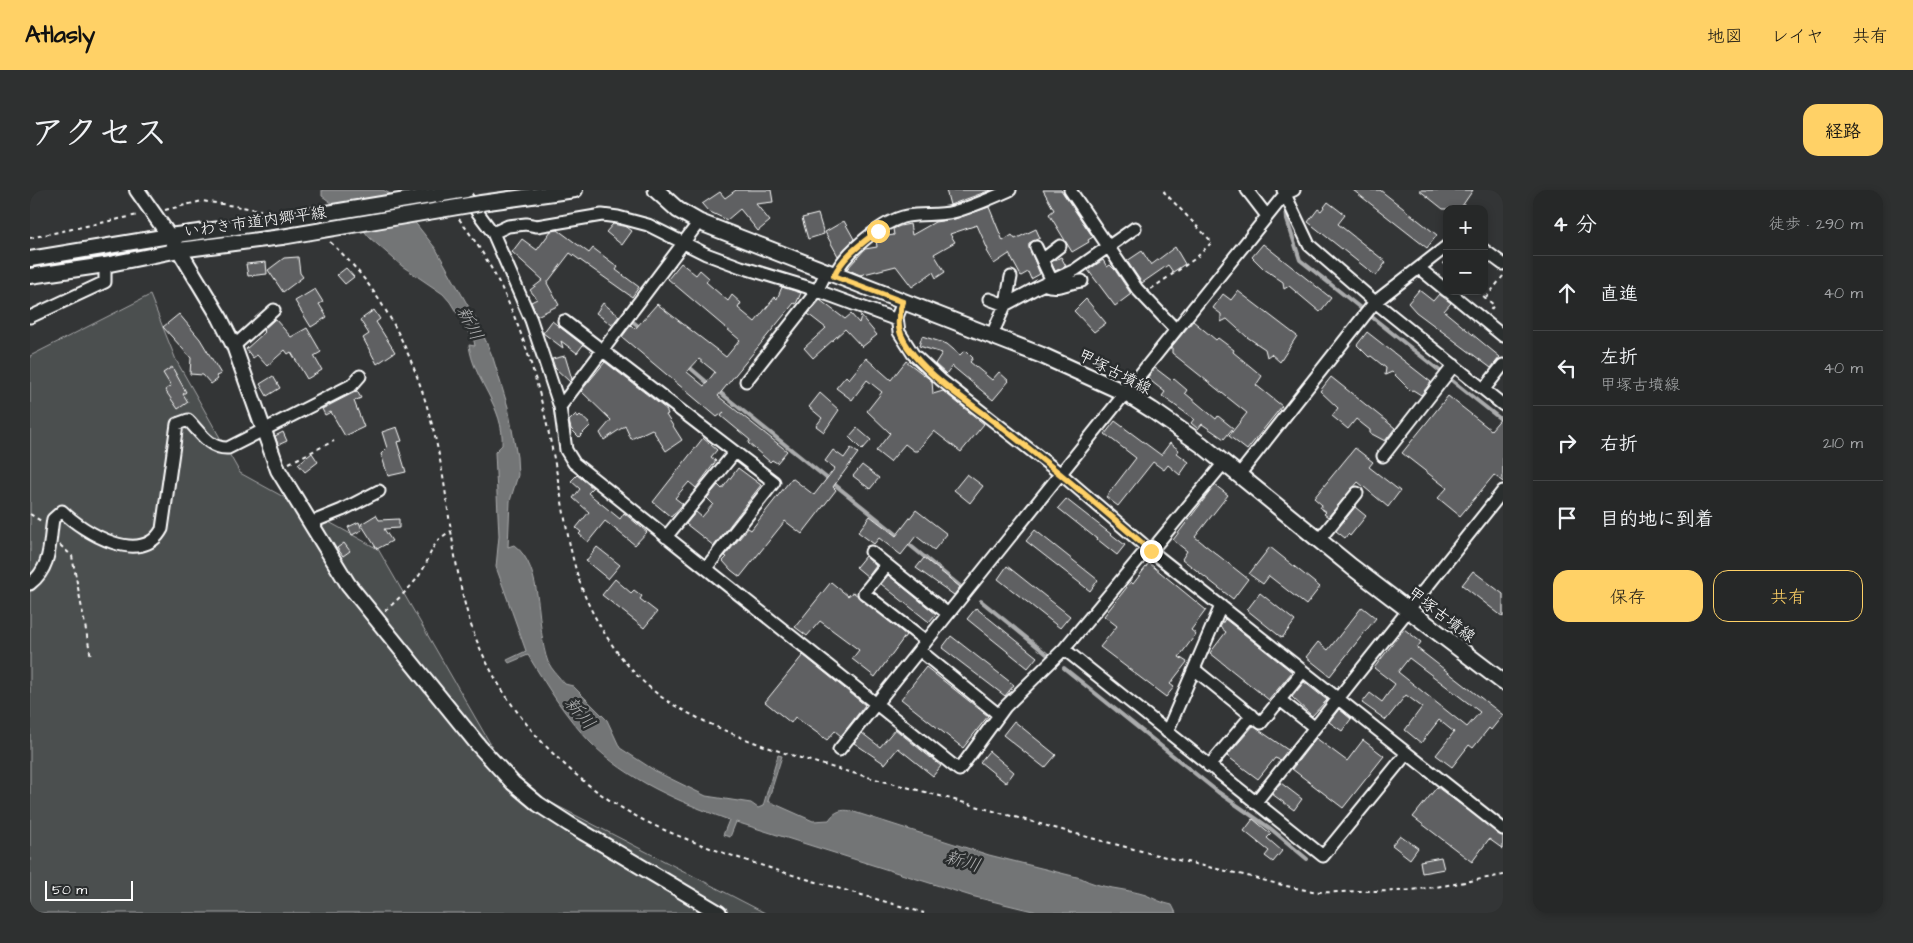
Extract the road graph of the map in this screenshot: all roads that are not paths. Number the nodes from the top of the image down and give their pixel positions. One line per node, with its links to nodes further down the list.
1 (137, 190): 14 (street)
2 (461, 190): 13 (street)
3 (466, 190): 14 (street, いわき市道内郷平線, bridge)
4 (575, 190): 20 (street, いわき市道内郷平線, bridge)
5 (656, 190): 11 (main road, 甲塚古墳線)
6 (1010, 190): 27 (street)
7 (1070, 190): 17 (street)
8 (1247, 190): 10 (street)
9 (1287, 191): 10 (street); 37 (street)
10 (1267, 216): 43 (street)
11 (699, 222): 15 (street); 27 (main road, 甲塚古墳線)
12 (1135, 228): 17 (street)
13 (493, 234): 15 (street); 55 (street)
14 (169, 236): 20 (street); 22 (street, いわき市道内郷平線)
15 (684, 242): 33 (street); 47 (street)
16 (1060, 246): 23 (street)
17 (1106, 246): 31 (street); 43 (street)
18 (1036, 248): 23 (street)
19 (1443, 249): 26 (street)
20 (179, 250): 25 (street, いわき市道内郷平線); 46 (street)
21 (1488, 253): 24 (street)
22 (30, 259)
23 (1042, 260): 31 (street)
24 (1503, 264)
25 (106, 265): 28 (street, いわき市道内郷平線); 40 (street)
26 (1418, 268): 32 (street); 37 (street)
27 (830, 274): 33 (street); 36 (main road, 甲塚古墳線)
28 (30, 276)
29 (1011, 277): 38 (street)
30 (1082, 281): 31 (street)
31 (1048, 282): 38 (street)
32 (1443, 288)
33 (817, 291): 41 (street); 51 (street)
34 (1452, 295): 44 (street)
35 (989, 299): 38 (street)
36 (903, 302): 41 (street); 45 (main road, 甲塚古墳線)
37 (1375, 302): 48 (street); 61 (street)
38 (1005, 305): 45 (street)
39 (274, 310): 46 (street)
40 (30, 317)
41 (897, 320): 60 (street)
42 (564, 321): 47 (street)
43 (1175, 329): 53 (street)
44 (1503, 336)
45 (991, 337): 53 (main road, 甲塚古墳線)
46 (234, 346): 56 (street)
47 (603, 349): 55 (street); 57 (street)
48 (1454, 366): 52 (street); 58 (street)
49 (1503, 366): 52 (street)
50 (360, 376): 56 (street)
51 (746, 381)
52 (1484, 389): 54 (street)
53 (1125, 393): 59 (main road, 甲塚古墳線); 60 (street)
54 (1503, 404)
55 (560, 407): 66 (street)
56 (263, 430): 65 (street); 72 (street)
57 (735, 452): 66 (street); 71 (street)
58 (1383, 456)
59 (1223, 464): 61 (main road, 甲塚古墳線); 68 (street)
60 (1061, 474): 68 (street); 75 (street)
61 (1238, 476): 67 (main road, 甲塚古墳線)
62 (379, 491): 65 (street)
63 (1503, 491): 74 (street)
64 (1357, 493): 67 (street)
65 (310, 523): 93 (street)
66 (666, 537): 71 (street)
67 (1319, 540): 74 (main road, 甲塚古墳線)
68 (1151, 551): 73 (street); 77 (street)
69 (871, 552): 70 (street)
70 (887, 565): 75 (street); 76 (street)
71 (706, 568): 83 (street)
72 (30, 584)
73 (1221, 606): 78 (street); 79 (street)
74 (1409, 610): 80 (main road, 甲塚古墳線); 81 (street)
75 (948, 614): 76 (street)
76 (923, 646): 83 (street); 84 (street)
77 (1064, 649): 84 (street); 87 (street)
78 (1194, 669): 85 (street); 87 (street)
79 (1303, 670): 81 (street); 82 (street)
80 (1503, 682)
81 (1338, 698): 86 (street); 89 (street)
82 (1280, 700): 85 (street); 86 (street)
83 (876, 703): 84 (street); 88 (street)
84 (999, 715)
85 (1252, 715): 90 (street)
86 (1314, 727): 91 (street)
87 (1167, 732): 90 (street)
88 (839, 750)
89 (1407, 753): 91 (street); 92 (street)
90 (1209, 766): 91 (street)
91 (1255, 803)
92 (1503, 828)
93 (719, 913)

